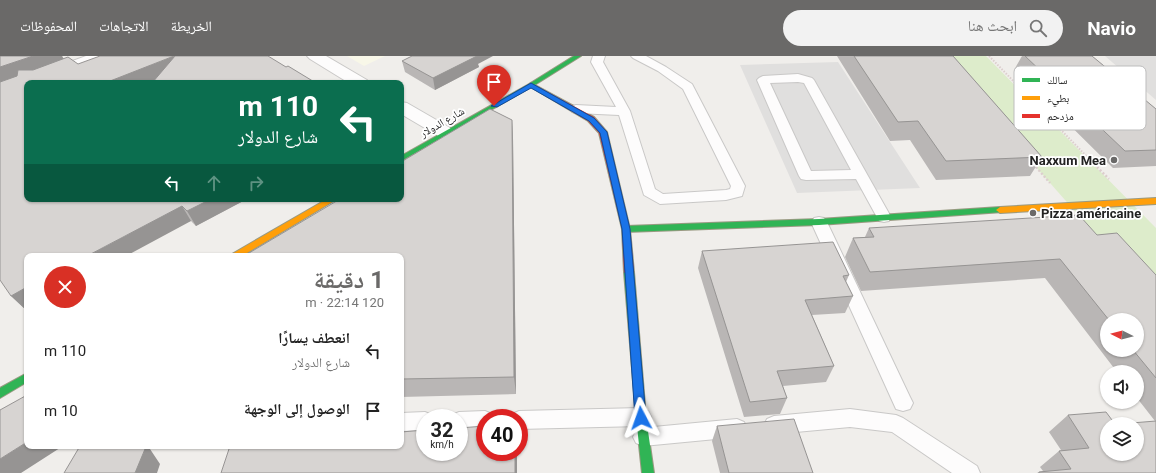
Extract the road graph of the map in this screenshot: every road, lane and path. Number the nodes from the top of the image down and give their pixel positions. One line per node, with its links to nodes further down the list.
1 (100, 56): 7 (street)
2 (315, 56): 8 (street)
3 (578, 56): 10 (street, شارع الدولار)
4 (599, 56): 13 (lane)
5 (637, 56): 13 (lane)
6 (989, 56): 9 (path)
7 (36, 80)
8 (356, 80)
9 (1014, 82)
10 (531, 85): 12 (street); 15 (street, شارع الدولار)
11 (404, 109): 15 (street)
12 (576, 109): 13 (lane); 23 (street)
13 (624, 111)
14 (1061, 130): 20 (path)
15 (446, 133): 16 (street, شارع الدولار)
16 (404, 157)
17 (860, 174): 17 (lane); 21 (lane)
18 (1156, 201): 20 (street)
19 (328, 202): 24 (street)
20 (1132, 202): 21 (street)
21 (884, 217): 22 (street)
22 (819, 222): 23 (street); 27 (lane)
23 (626, 229): 28 (street)
24 (240, 253)
25 (24, 379): 26 (street)
26 (1, 391)
27 (904, 403)
28 (641, 418): 29 (lane); 32 (street)
29 (528, 420)
30 (416, 421): 31 (lane)
31 (404, 422)
32 (643, 437): 33 (street); 34 (lane)
33 (648, 473)
34 (970, 473)

